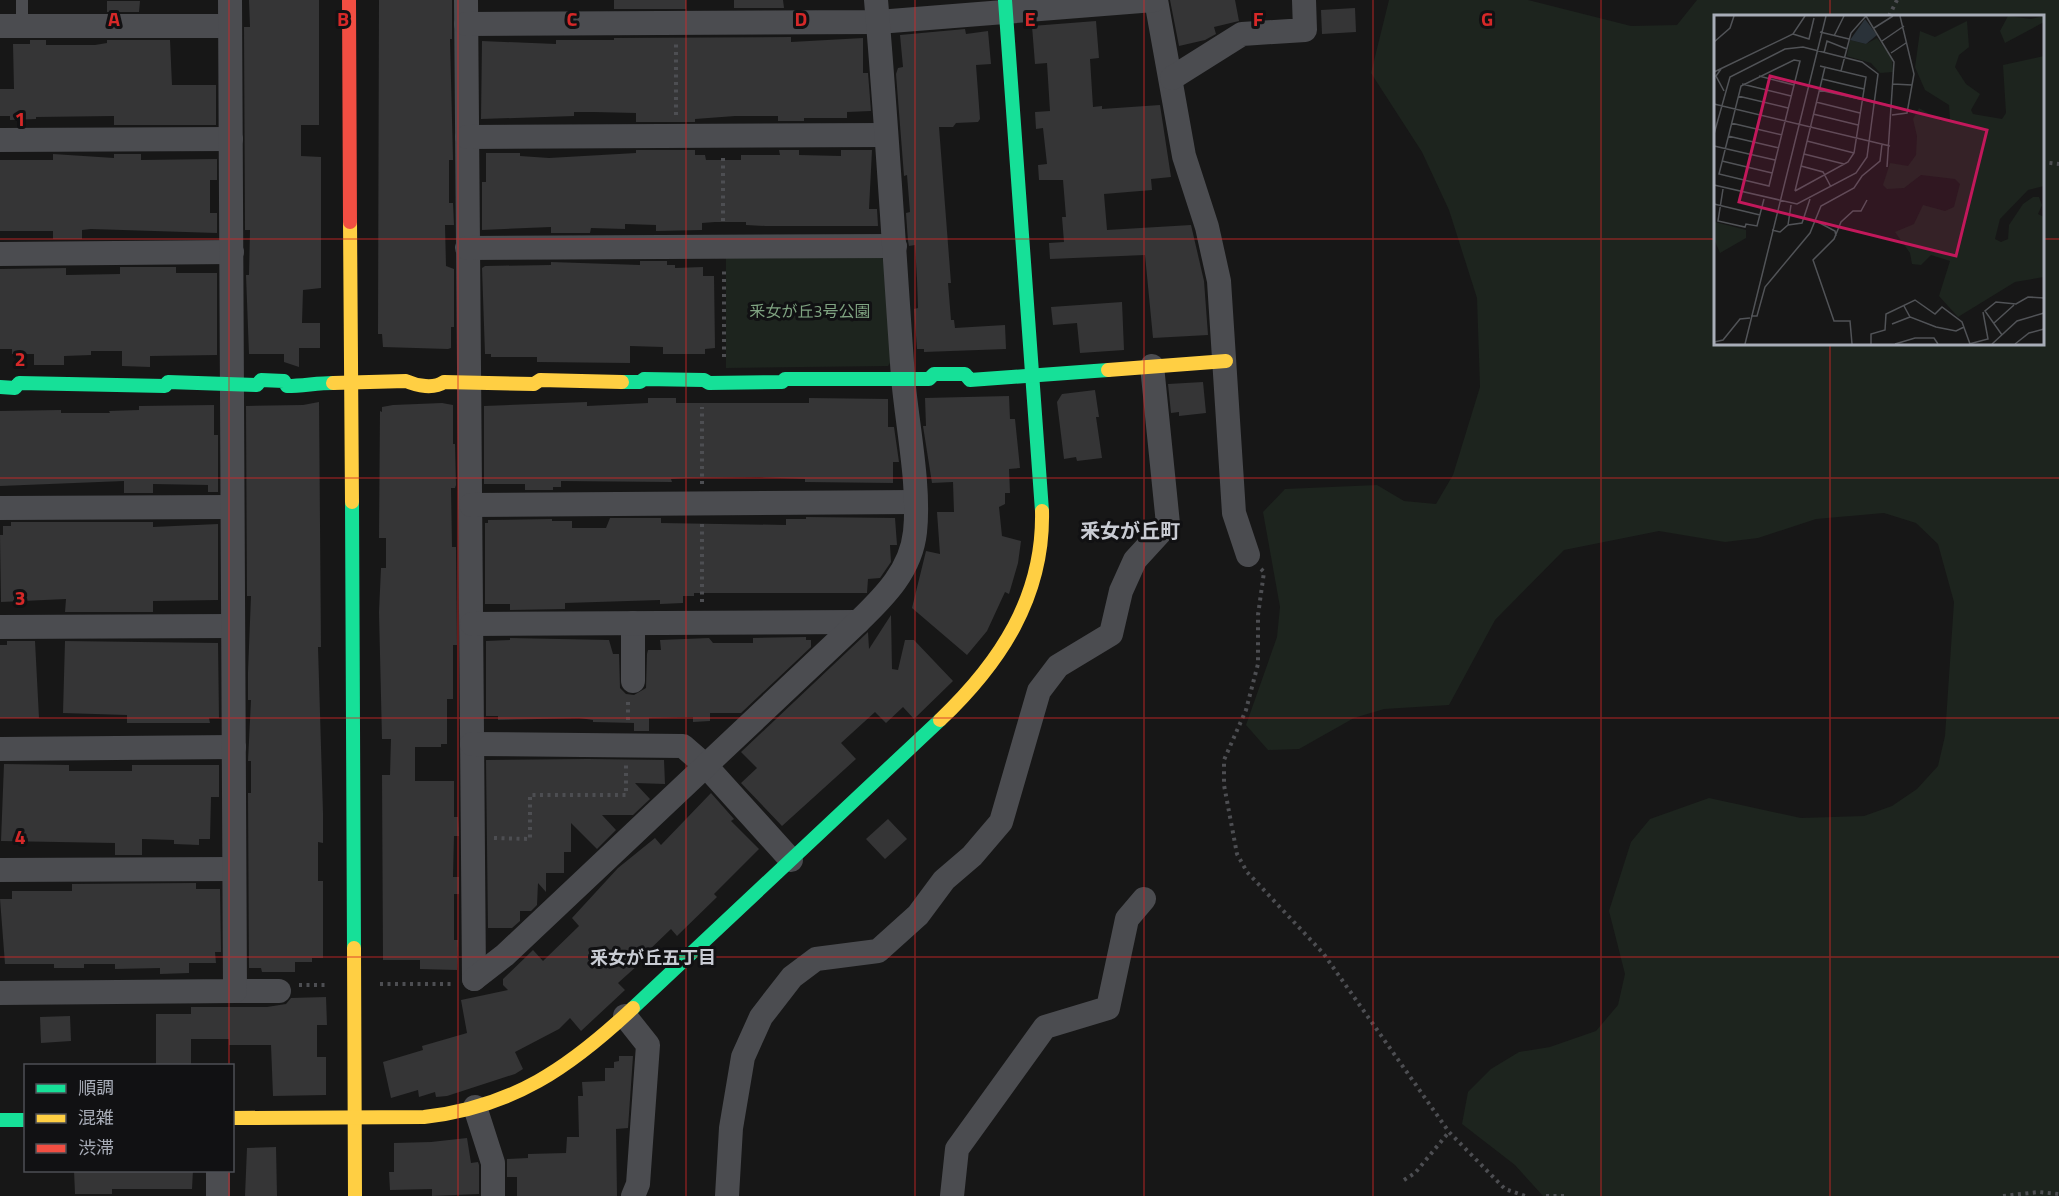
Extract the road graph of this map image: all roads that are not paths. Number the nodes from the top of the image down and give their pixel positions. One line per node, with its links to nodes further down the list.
1 (22, 0): 9 (lane)
2 (230, 0): 10 (street)
3 (349, 0): 25 (street)
4 (1155, 0): 6 (street); 11 (street)
5 (1304, 0): 11 (street)
6 (1005, 6): 7 (street); 22 (street)
7 (877, 11): 8 (street); 12 (street)
8 (466, 12): 13 (street)
9 (11, 26): 10 (street)
10 (230, 26): 15 (street)
11 (1172, 78): 20 (street)
12 (886, 135): 13 (street); 16 (street)
13 (467, 137): 17 (street)
14 (0, 140): 15 (street)
15 (231, 140): 18 (street)
16 (895, 246): 17 (street); 23 (street)
17 (467, 248): 24 (street)
18 (232, 252): 19 (street); 26 (street)
19 (0, 254)
20 (1226, 361): 21 (street); 32 (street)
21 (1152, 366): 22 (street); 61 (street)
22 (1034, 374): 23 (street); 43 (street)
23 (903, 379): 24 (street); 28 (street)
24 (468, 382): 25 (street); 29 (street)
25 (350, 383): 26 (street); 53 (street)
26 (231, 385): 27 (street); 30 (street)
27 (0, 387)
28 (915, 502): 29 (street); 33 (street)
29 (471, 505): 35 (street)
30 (232, 507): 31 (street); 36 (street)
31 (0, 508)
32 (1248, 555)
33 (858, 622): 34 (street); 42 (street)
34 (633, 623): 35 (street); 38 (street)
35 (472, 624): 39 (street)
36 (233, 626): 37 (street); 40 (street)
37 (0, 627)
38 (633, 681)
39 (472, 744): 42 (street); 42 (street)
40 (234, 747): 41 (street); 44 (street)
41 (0, 749)
42 (706, 766): 43 (street)
43 (791, 860): 50 (street)
44 (233, 869): 45 (street); 47 (street)
45 (0, 870)
46 (1144, 899): 62 (street)
47 (235, 991): 48 (street); 49 (street)
48 (279, 991)
49 (0, 993)
50 (625, 1016): 51 (street); 60 (street)
51 (475, 1107): 53 (street); 59 (street)
52 (234, 1118): 53 (street)
53 (355, 1118): 58 (street)
54 (0, 1120): 55 (street)
55 (24, 1120)
56 (218, 1172): 57 (street)
57 (218, 1196)
58 (355, 1196)
59 (493, 1196)
60 (633, 1196)
61 (727, 1196)
62 (952, 1196)

